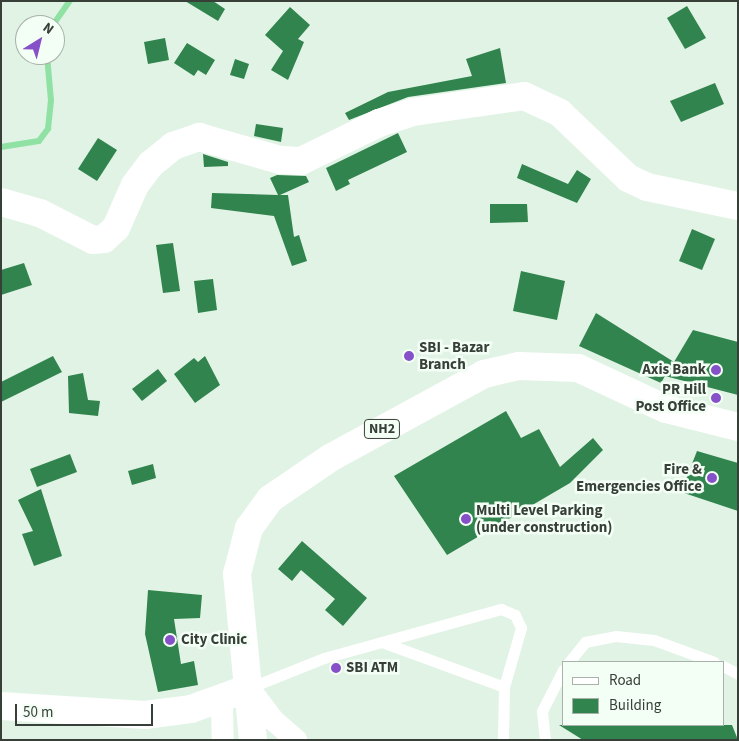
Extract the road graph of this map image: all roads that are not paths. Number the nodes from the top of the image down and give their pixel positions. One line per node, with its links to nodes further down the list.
1 (1, 202): 2 (main road)
2 (738, 206)
3 (738, 426): 11 (main road, NH2)
4 (382, 642): 10 (lane); 10 (lane); 11 (lane)
5 (570, 661): 6 (lane)
6 (711, 661)
7 (724, 667): 9 (lane)
8 (562, 672): 20 (lane)
9 (738, 674)
10 (504, 687): 19 (lane)
11 (249, 688): 13 (main road); 17 (main road, NH2); 18 (street)
12 (1, 691): 15 (street)
13 (222, 701): 15 (main road); 16 (street)
14 (1, 706): 15 (main road)
15 (83, 714)
16 (223, 740)
17 (253, 740)
18 (296, 740)
19 (503, 740)
20 (545, 740)

